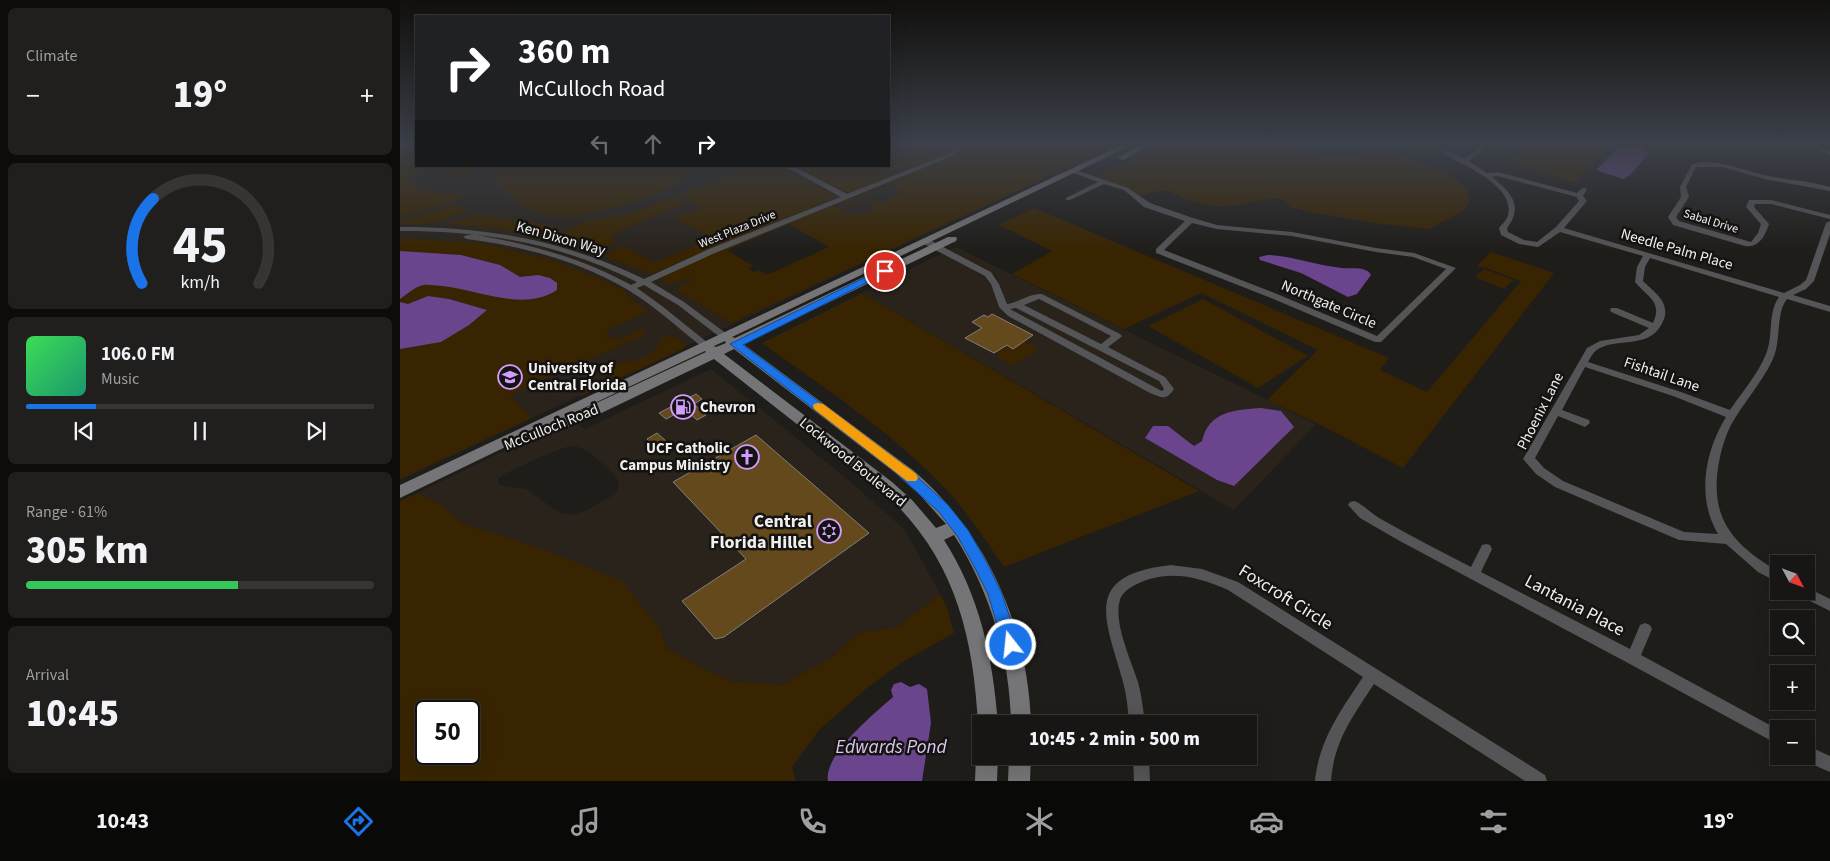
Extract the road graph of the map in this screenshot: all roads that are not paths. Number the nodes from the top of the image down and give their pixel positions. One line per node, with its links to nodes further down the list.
1 (816, 180): 13 (street)
2 (886, 180): 13 (street, West Plaza Drive)
3 (1054, 180): 22 (main road, McCulloch Road)
4 (1072, 180): 22 (main road, McCulloch Road)
5 (1098, 180): 10 (street, Northgate Circle)
6 (1492, 180): 20 (street)
7 (1522, 180): 14 (street)
8 (1687, 180): 16 (street, Sabal Drive)
9 (1786, 180): 11 (street, Sabal Drive)
10 (1102, 182): 15 (street); 17 (street, Northgate Circle)
11 (1830, 189)
12 (1584, 190): 14 (street)
13 (847, 196): 24 (street, West Plaza Drive)
14 (1579, 196): 20 (street)
15 (1068, 199)
16 (1830, 217)
17 (1190, 220): 17 (street, Northgate Circle)
18 (1830, 223): 26 (street)
19 (400, 228): 24 (street, Ken Dixon Way)
20 (1559, 229): 23 (street, Needle Palm Place)
21 (400, 234): 25 (street, Ken Dixon Way)
22 (930, 244): 28 (street); 32 (main road, McCulloch Road)
23 (1649, 255): 26 (street, Needle Palm Place); 31 (street)
24 (643, 282): 25 (street, West Plaza Drive); 32 (street, Ken Dixon Way)
25 (631, 288): 34 (street, Ken Dixon Way)
26 (1786, 295): 29 (street, Needle Palm Place); 40 (street)
27 (1017, 305): 28 (street); 33 (street); 33 (street)
28 (1003, 308): 33 (street)
29 (1830, 309)
30 (1614, 310): 31 (street)
31 (1654, 327): 35 (street, Phoenix Lane)
32 (730, 340): 34 (main road, McCulloch Road); 43 (main road, Lockwood Boulevard)
33 (1101, 348)
34 (711, 350): 36 (main road, Lockwood Boulevard); 38 (main road, McCulloch Road); 39 (main road, McCulloch Road)
35 (1582, 363): 37 (street, Phoenix Lane); 40 (street, Fishtail Lane)
36 (787, 409): 41 (main road, Lockwood Boulevard); 43 (main road)
37 (1555, 411): 42 (street); 50 (street, Phoenix Lane)
38 (560, 414): 39 (main road); 45 (main road, McCulloch Road)
39 (586, 415): 45 (main road, McCulloch Road)
40 (1732, 416): 50 (street)
41 (801, 420): 44 (main road); 49 (main road, Lockwood Boulevard)
42 (1585, 423)
43 (854, 434): 44 (main road, Lockwood Boulevard)
44 (871, 446): 48 (main road, Lockwood Boulevard)
45 (466, 460): 46 (main road, McCulloch Road)
46 (400, 492)
47 (1354, 506): 52 (street, Lantania Place)
48 (957, 526): 49 (main road); 60 (main road, Lockwood Boulevard)
49 (934, 537): 59 (main road, Lockwood Boulevard)
50 (1726, 539): 53 (street)
51 (1486, 549): 52 (street)
52 (1474, 574): 57 (street, Lantania Place)
53 (1770, 574)
54 (1815, 597): 55 (street)
55 (1830, 605)
56 (1645, 629): 57 (street)
57 (1633, 658): 62 (street, Lantania Place)
58 (1372, 675): 61 (street, Foxcroft Circle); 71 (street); 72 (street, Foxcroft Circle)
59 (987, 715)
60 (1020, 715)
61 (1137, 715)
62 (1770, 733)
63 (1815, 756): 64 (street)
64 (1830, 764)
65 (987, 765): 68 (main road)
66 (1020, 765): 69 (main road)
67 (1141, 765): 70 (street)
68 (986, 781)
69 (1019, 781)
70 (1142, 781)
71 (1323, 781)
72 (1539, 781)

